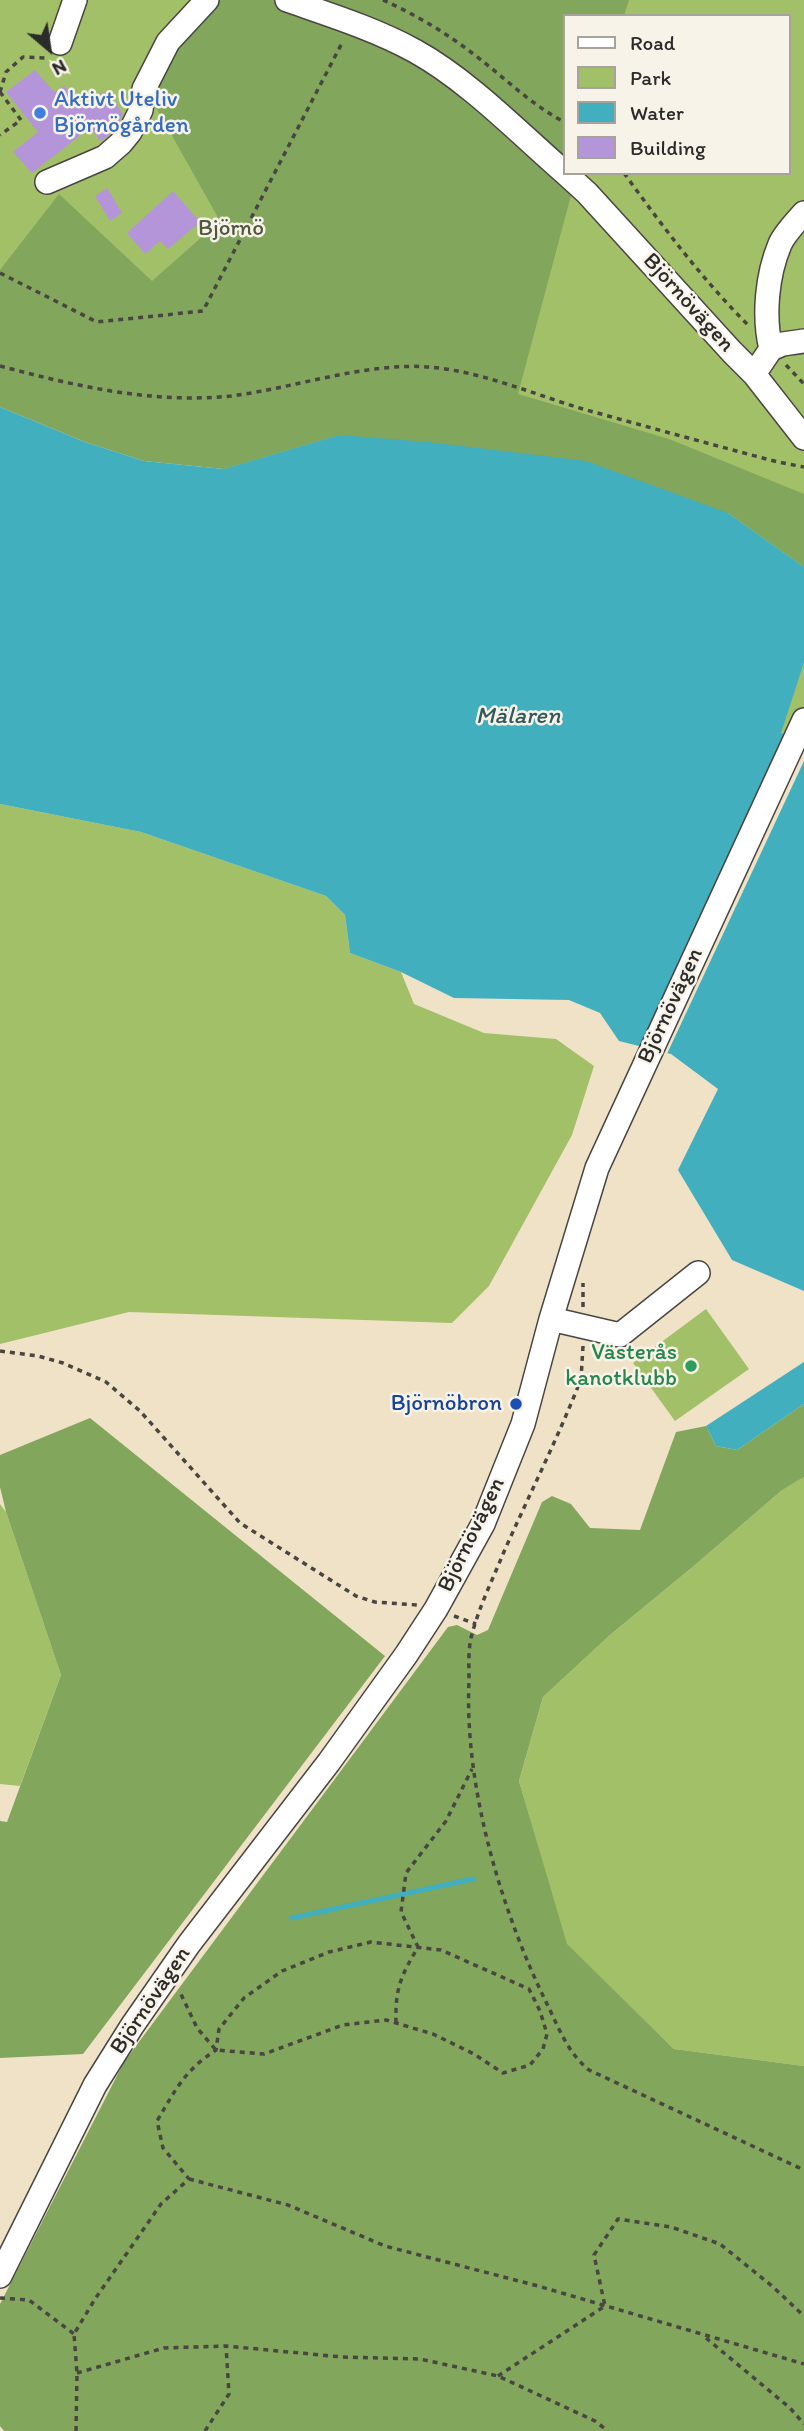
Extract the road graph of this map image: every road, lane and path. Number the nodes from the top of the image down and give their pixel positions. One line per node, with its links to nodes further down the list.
1 (75, 0): 6 (street)
2 (207, 0): 13 (street)
3 (287, 0): 5 (street, Björnövägen)
4 (383, 0): 8 (path)
5 (352, 23): 10 (street, Björnövägen); 15 (path)
6 (60, 43): 7 (path)
7 (0, 92): 9 (path)
8 (562, 121)
9 (0, 135)
10 (562, 170)
11 (567, 175): 19 (street, Björnövägen)
12 (626, 175): 17 (path)
13 (47, 182)
14 (804, 214): 17 (street)
15 (0, 273)
16 (804, 341): 17 (street)
17 (771, 349): 19 (street); 20 (path)
18 (0, 366): 22 (path)
19 (754, 374): 21 (street, Björnövägen)
20 (804, 384)
21 (804, 438)
22 (804, 467)
23 (802, 725): 25 (street, Björnövägen)
24 (698, 1273): 25 (street)
25 (551, 1319): 28 (street, Björnövägen)
26 (583, 1344): 29 (path)
27 (0, 1351): 28 (path)
28 (436, 1609): 29 (path); 32 (street, Björnövägen)
29 (475, 1624): 30 (path)
30 (473, 1767): 31 (path); 35 (path)
31 (418, 1947): 33 (path); 33 (path); 34 (path)
32 (170, 1972): 34 (path); 37 (street, Björnövägen)
33 (397, 2023): 34 (path)
34 (216, 2050): 36 (path)
35 (804, 2170)
36 (189, 2179): 39 (path); 41 (path)
37 (0, 2276)
38 (0, 2298): 41 (path)
39 (605, 2306): 40 (path); 42 (path); 46 (path)
40 (804, 2316)
41 (74, 2334): 45 (path)
42 (704, 2336): 44 (path); 47 (path)
43 (226, 2346): 45 (path); 46 (path); 49 (path)
44 (804, 2364)
45 (77, 2373): 48 (path)
46 (498, 2376): 50 (path)
47 (804, 2424)
48 (76, 2431)
49 (205, 2431)
50 (608, 2431)

